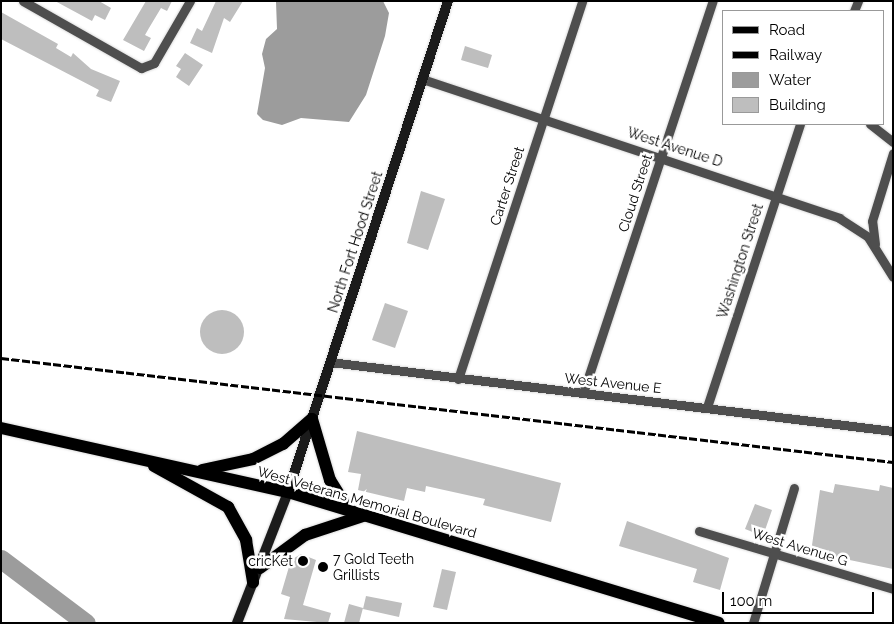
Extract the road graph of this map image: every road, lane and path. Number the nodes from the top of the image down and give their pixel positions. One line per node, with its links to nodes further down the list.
1 (23, 1): 2 (street)
2 (190, 1)
3 (448, 1): 6 (main road, North Fort Hood Street)
4 (582, 1): 7 (street, Carter Street)
5 (713, 1): 12 (street, Cloud Street)
6 (422, 79): 7 (street, West Avenue D); 16 (main road, North Fort Hood Street)
7 (543, 118): 12 (street, West Avenue D); 17 (street, Carter Street)
8 (800, 125): 13 (street, Washington Street)
9 (871, 125): 10 (street)
10 (893, 142)
11 (893, 153): 14 (street)
12 (662, 156): 13 (street, West Avenue D); 18 (street, Cloud Street)
13 (776, 196): 14 (street, West Avenue D); 19 (street, Washington Street)
14 (875, 247): 15 (street, West Avenue D)
15 (893, 277)
16 (330, 362): 17 (street, West Avenue E); 20 (main road, North Fort Hood Street)
17 (458, 379): 18 (street, West Avenue E)
18 (584, 393): 19 (street, West Avenue E)
19 (706, 407): 22 (street, West Avenue E)
20 (312, 419): 24 (main road); 26 (main road, North Fort Hood Street); 27 (main road)
21 (1, 428): 23 (main road, West Veterans Memorial Boulevard)
22 (893, 431)
23 (134, 456): 24 (main road, West Veterans Memorial Boulevard); 32 (main road)
24 (197, 471): 26 (main road, West Veterans Memorial Boulevard)
25 (794, 488): 30 (street)
26 (288, 492): 27 (main road, West Veterans Memorial Boulevard); 31 (main road, North Fort Hood Street)
27 (348, 509): 28 (main road, West Veterans Memorial Boulevard)
28 (368, 515): 31 (main road); 35 (main road, West Veterans Memorial Boulevard)
29 (699, 531): 30 (street, West Avenue G)
30 (773, 553): 33 (street, West Avenue G); 36 (street)
31 (260, 568): 32 (main road, North Fort Hood Street)
32 (253, 582): 34 (main road, North Fort Hood Street)
33 (893, 589)
34 (237, 623)
35 (719, 623)
36 (753, 623)

